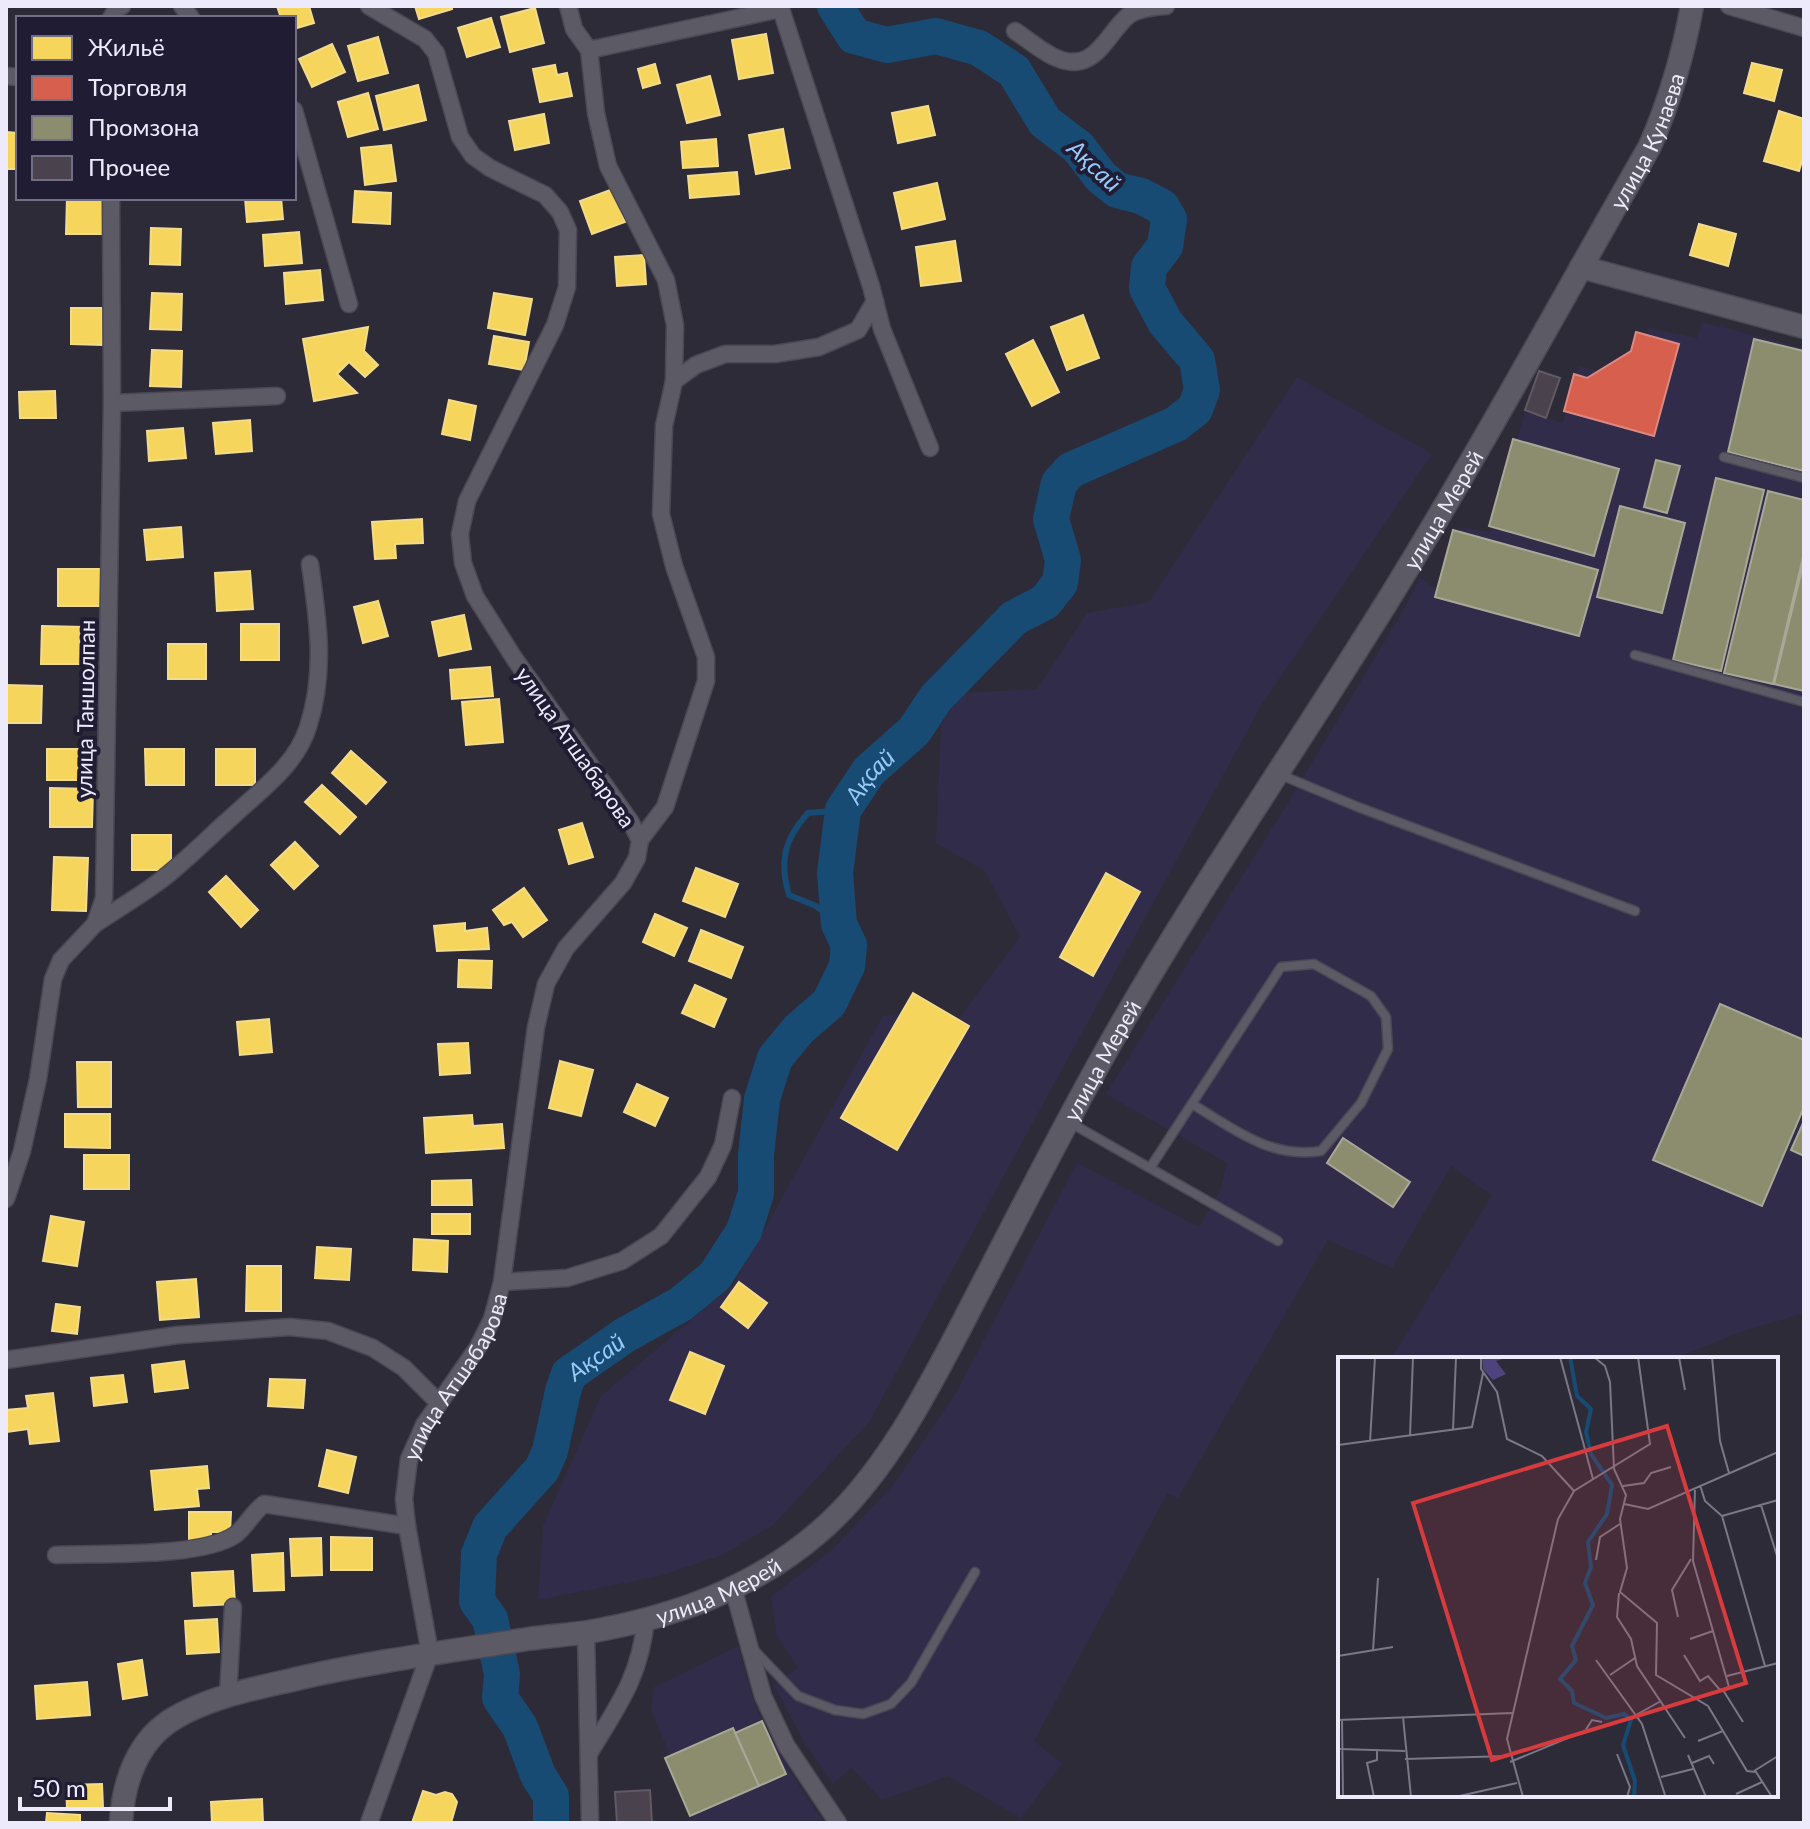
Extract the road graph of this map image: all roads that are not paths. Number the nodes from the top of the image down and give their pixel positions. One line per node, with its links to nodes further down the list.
1 (369, 6): 26 (street, улица Атшабарова)
2 (568, 6): 9 (street)
3 (1166, 6): 8 (street)
4 (1692, 6): 12 (main road, улица Кунаева)
5 (1729, 6): 7 (street)
6 (780, 8): 9 (street); 13 (street)
7 (1804, 28)
8 (1015, 31)
9 (589, 50): 16 (street)
10 (296, 117): 14 (street)
11 (111, 200): 18 (street, улица Таншолпан)
12 (1581, 267): 15 (main road); 25 (main road, улица Мерей)
13 (875, 301): 16 (street); 19 (street)
14 (349, 304)
15 (1804, 327)
16 (674, 381): 26 (street)
17 (277, 396): 18 (street)
18 (112, 403): 28 (street, улица Таншолпан)
19 (930, 448)
20 (1724, 457): 21 (lane)
21 (1804, 478)
22 (310, 564): 28 (street)
23 (1635, 655): 24 (lane)
24 (1804, 702)
25 (1277, 773): 27 (lane); 31 (main road, улица Мерей)
26 (640, 840): 35 (street, улица Атшабарова)
27 (1635, 911)
28 (95, 924): 33 (street, улица Таншолпан)
29 (732, 1098): 35 (street)
30 (1192, 1104): 30 (lane); 32 (lane)
31 (1069, 1122): 32 (lane); 41 (main road, улица Мерей)
32 (1150, 1168): 34 (lane)
33 (6, 1199)
34 (1278, 1241)
35 (502, 1282): 37 (street, улица Атшабарова)
36 (6, 1360): 37 (street)
37 (439, 1403): 38 (street, улица Атшабарова)
38 (407, 1526): 39 (street); 46 (street, улица Атшабарова)
39 (56, 1555)
40 (975, 1572): 45 (lane)
41 (734, 1591): 43 (main road, улица Мерей); 45 (street)
42 (233, 1607): 47 (street)
43 (646, 1619): 44 (main road, улица Мерей); 48 (street)
44 (586, 1632): 46 (main road, улица Мерей); 48 (street)
45 (751, 1647): 52 (street)
46 (430, 1653): 47 (main road); 50 (street)
47 (228, 1696): 49 (main road)
48 (589, 1755): 51 (street)
49 (121, 1823)
50 (369, 1823)
51 (590, 1823)
52 (838, 1823)

